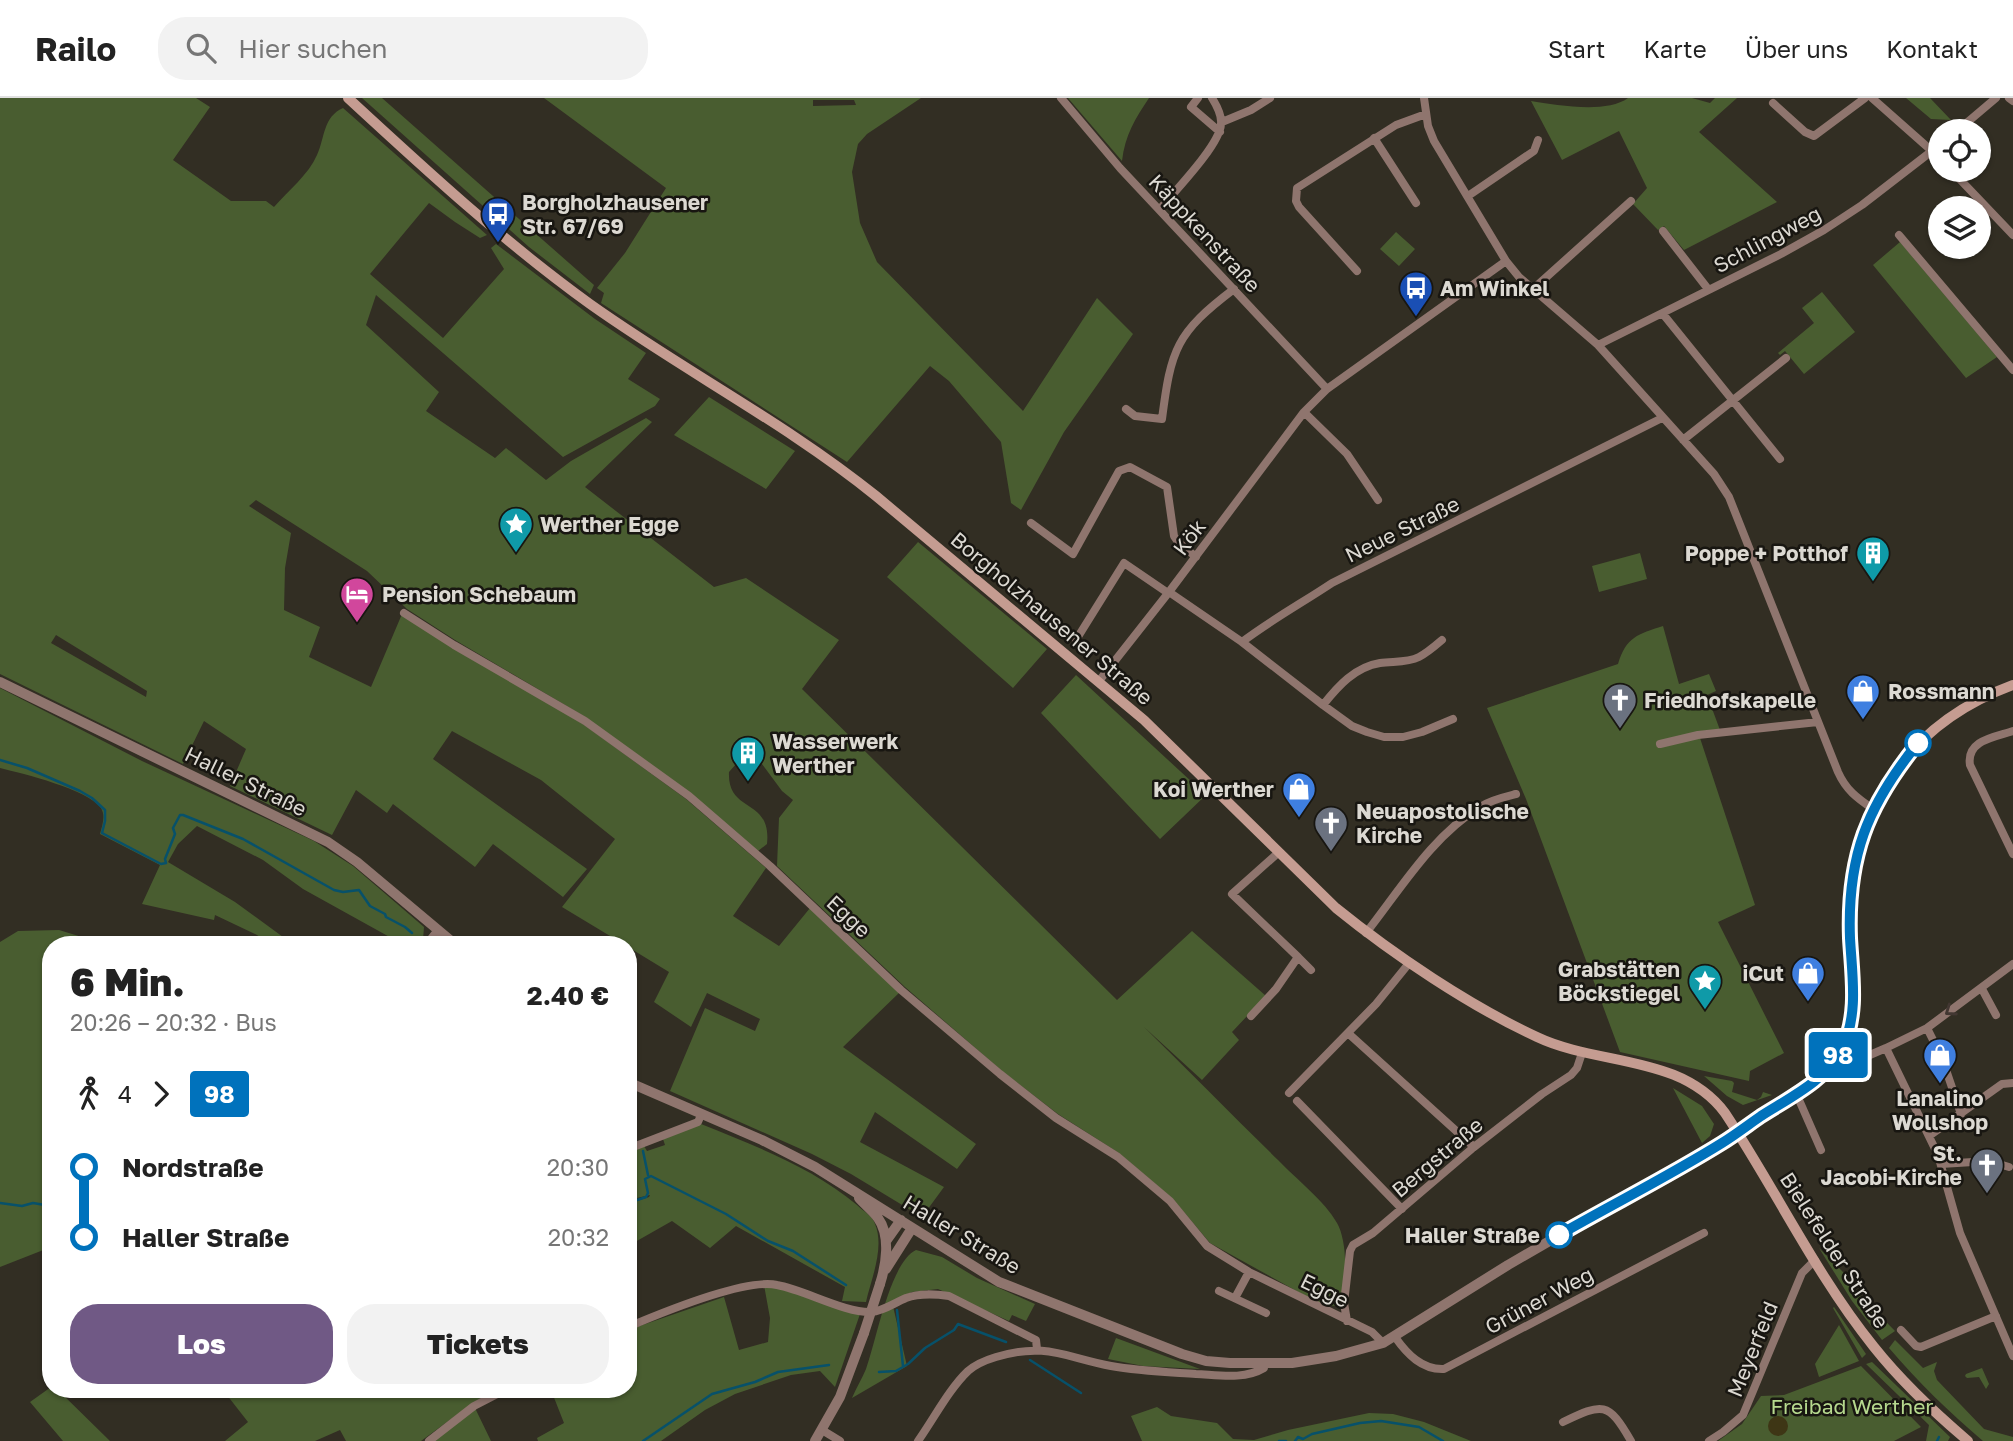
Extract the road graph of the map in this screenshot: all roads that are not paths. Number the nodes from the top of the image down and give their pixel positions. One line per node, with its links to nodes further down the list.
1 (348, 98): 51 (main road, Borgholzhausener Straße)
2 (1061, 98): 23 (street, Käppkenstraße)
3 (1198, 98): 14 (street)
4 (1212, 98): 13 (street)
5 (1270, 98): 13 (street)
6 (1424, 98): 11 (street)
7 (1865, 98): 10 (street)
8 (1872, 98): 17 (street)
9 (1996, 98): 12 (street)
10 (1773, 103)
11 (1426, 114): 15 (street); 20 (street)
12 (1971, 119)
13 (1222, 122): 14 (street)
14 (1220, 132): 23 (street)
15 (1374, 138): 22 (street); 28 (street)
16 (1538, 140): 20 (street)
17 (1928, 149)
18 (1928, 154): 30 (street, Schlingweg)
19 (1962, 182): 26 (street)
20 (1468, 196): 27 (street)
21 (1631, 201): 31 (street)
22 (1416, 203)
23 (1160, 209): 29 (street, Käppkenstraße)
24 (1663, 231): 30 (street)
25 (1899, 235): 35 (street)
26 (2013, 235)
27 (1506, 261): 31 (street); 36 (street, Kök)
28 (1357, 271)
29 (1234, 289): 36 (street, Käppkenstraße); 38 (street)
30 (1708, 289): 32 (street, Schlingweg)
31 (1532, 290): 33 (street)
32 (1663, 314): 33 (street, Schlingweg); 37 (street)
33 (1598, 345): 40 (street)
34 (1786, 358): 37 (street)
35 (2013, 370)
36 (1327, 389): 39 (street, Kök)
37 (1732, 401): 41 (street); 42 (street)
38 (1126, 409)
39 (1304, 412): 43 (street); 45 (street, Kök)
40 (1662, 418): 41 (street); 50 (street, Neue Straße)
41 (1683, 440): 56 (street)
42 (1780, 459)
43 (1378, 500)
44 (1031, 523): 45 (street)
45 (1196, 557): 46 (street, Kök)
46 (1169, 593): 48 (street); 50 (street); 51 (street, Kök)
47 (404, 613): 100 (street, Egge)
48 (1076, 640)
49 (1442, 640): 54 (street)
50 (1242, 642): 54 (street)
51 (1099, 681): 61 (main road, Borgholzhausener Straße)
52 (0, 682): 63 (street, Haller Straße)
53 (2013, 685): 60 (main road)
54 (1323, 705): 55 (street)
55 (1453, 719)
56 (1818, 722): 58 (street); 60 (street)
57 (2013, 731): 62 (street)
58 (1660, 744)
59 (1516, 794): 64 (street)
60 (1873, 809): 76 (main road)
61 (1279, 852): 64 (main road, Borgholzhausener Straße); 67 (street)
62 (2013, 854)
63 (438, 930): 65 (street); 66 (street, Haller Straße)
64 (1366, 933): 68 (main road, Borgholzhausener Straße)
65 (433, 936)
66 (445, 936)
67 (1298, 957): 70 (street); 73 (street)
68 (1410, 962): 75 (street); 78 (main road, Borgholzhausener Straße)
69 (2013, 964): 71 (street)
70 (1311, 970)
71 (1982, 989): 72 (street); 74 (street, one-way to 74)
72 (1996, 1015)
73 (1251, 1016)
74 (1927, 1028): 77 (street); 84 (street)
75 (1349, 1034): 81 (street); 89 (street)
76 (1843, 1048): 77 (street); 82 (main road)
77 (1886, 1048): 87 (street)
78 (1582, 1053): 86 (main road, Borgholzhausener Straße); 89 (street, Bergstraße)
79 (2013, 1083): 84 (street)
80 (637, 1086): 85 (street, Haller Straße)
81 (1289, 1093)
82 (1796, 1093): 86 (main road); 90 (street)
83 (1297, 1101): 94 (street)
84 (1961, 1114): 87 (street)
85 (701, 1115): 88 (street); 93 (street, Haller Straße)
86 (1738, 1132): 99 (main road, Bielefelder Straße); 111 (street, Haller Straße)
87 (1928, 1136): 91 (street)
88 (637, 1146)
89 (1474, 1147): 94 (street, Bergstraße)
90 (1821, 1150)
91 (1941, 1164): 92 (street); 107 (street)
92 (2012, 1167)
93 (849, 1187): 95 (street, Haller Straße); 98 (street)
94 (1402, 1209): 104 (street, Bergstraße)
95 (901, 1220): 96 (street, Haller Straße); 98 (street)
96 (912, 1228): 101 (street); 115 (street, Haller Straße)
97 (1704, 1233): 111 (street, Grüner Weg)
98 (886, 1241): 101 (street)
99 (1815, 1261): 124 (street, Meyerfeld); 125 (main road, Bielefelder Straße)
100 (1249, 1272): 103 (street); 105 (street, Egge)
101 (884, 1273): 118 (street, bridge)
102 (1219, 1291): 103 (street)
103 (1235, 1298): 106 (street)
104 (1344, 1303): 105 (street); 108 (street, Bergstraße)
105 (1329, 1312): 108 (street, Egge)
106 (1266, 1314)
107 (1996, 1316): 110 (street); 114 (street)
108 (1348, 1321): 112 (street, Egge)
109 (637, 1324): 113 (street)
110 (1900, 1330)
111 (1395, 1336): 112 (street, Haller Straße)
112 (1383, 1343): 115 (street, Haller Straße)
113 (1037, 1349): 115 (street); 122 (street)
114 (2013, 1356)
115 (1264, 1364)
116 (490, 1398): 119 (street)
117 (1563, 1422): 123 (street)
118 (822, 1430): 120 (street); 121 (street)
119 (429, 1441)
120 (815, 1441)
121 (840, 1441)
122 (918, 1441)
123 (1631, 1441)
124 (1709, 1441)
125 (1968, 1441)

